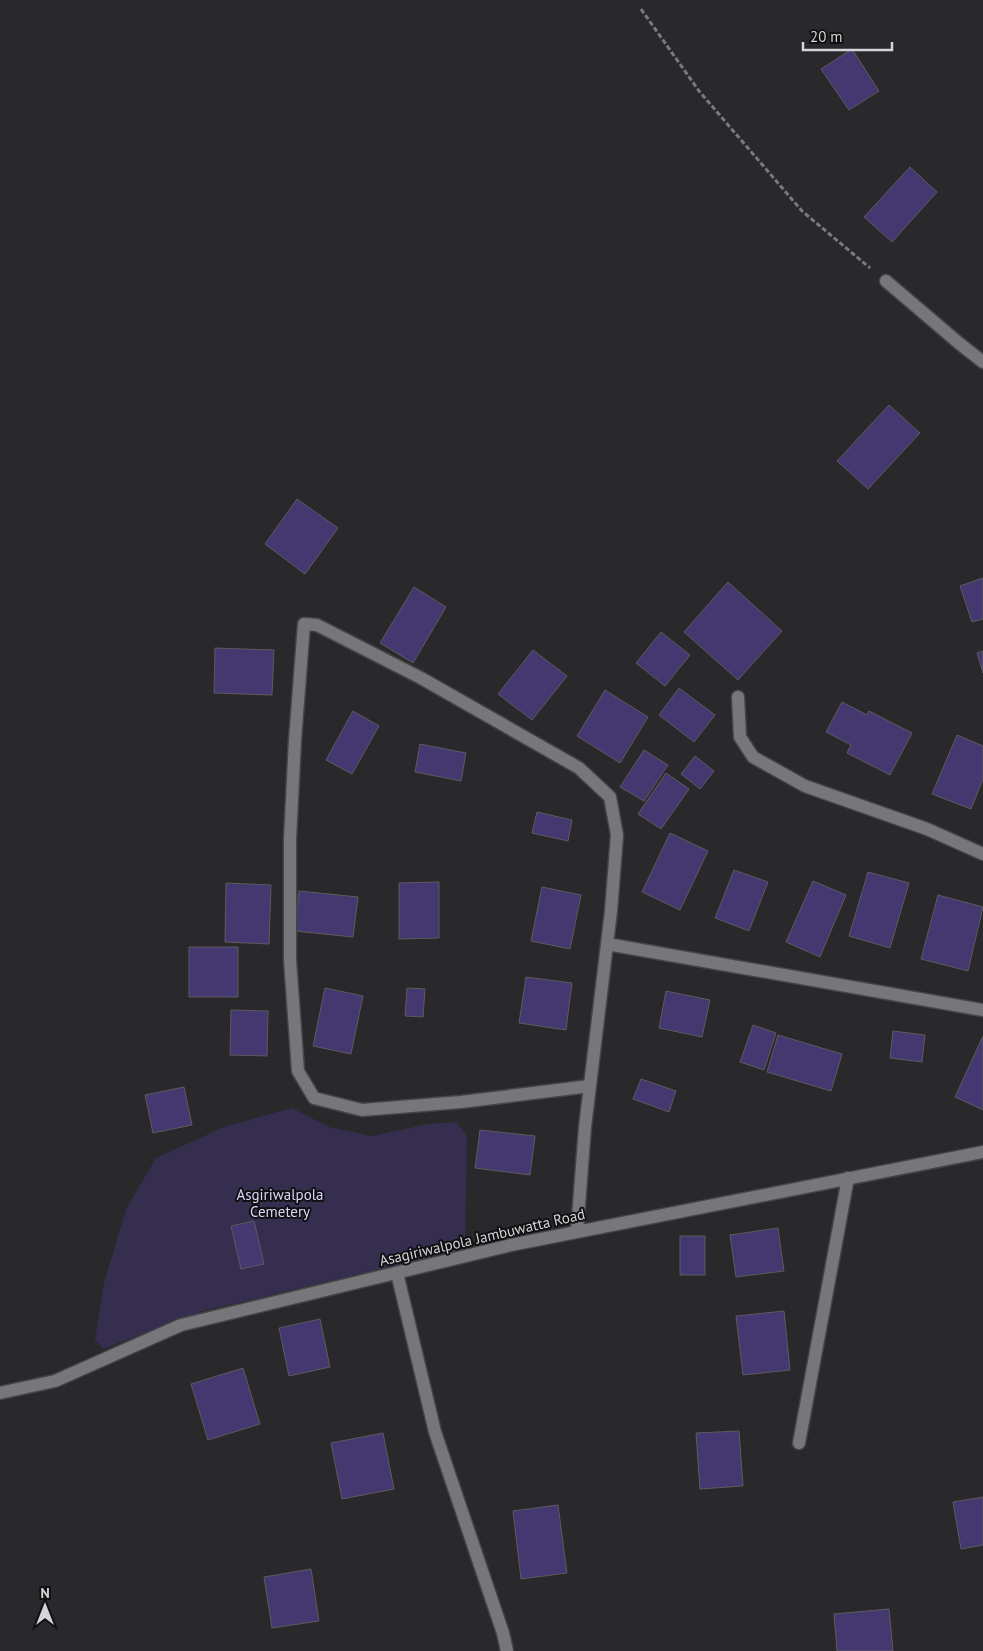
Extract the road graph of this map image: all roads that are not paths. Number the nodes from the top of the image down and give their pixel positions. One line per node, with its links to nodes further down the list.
1 (886, 281): 2 (street)
2 (983, 362)
3 (738, 697): 4 (street)
4 (983, 854)
5 (607, 944): 6 (street); 7 (street); 7 (street)
6 (983, 1010)
7 (590, 1086): 10 (street)
8 (983, 1152): 9 (street, Asagiriwalpola Jambuwatta Road)
9 (848, 1178): 10 (street, Asagiriwalpola Jambuwatta Road); 13 (street)
10 (577, 1231): 11 (street, Asagiriwalpola Jambuwatta Road)
11 (397, 1272): 12 (street, Asagiriwalpola Jambuwatta Road); 14 (street)
12 (0, 1393)
13 (799, 1443)
14 (507, 1651)

